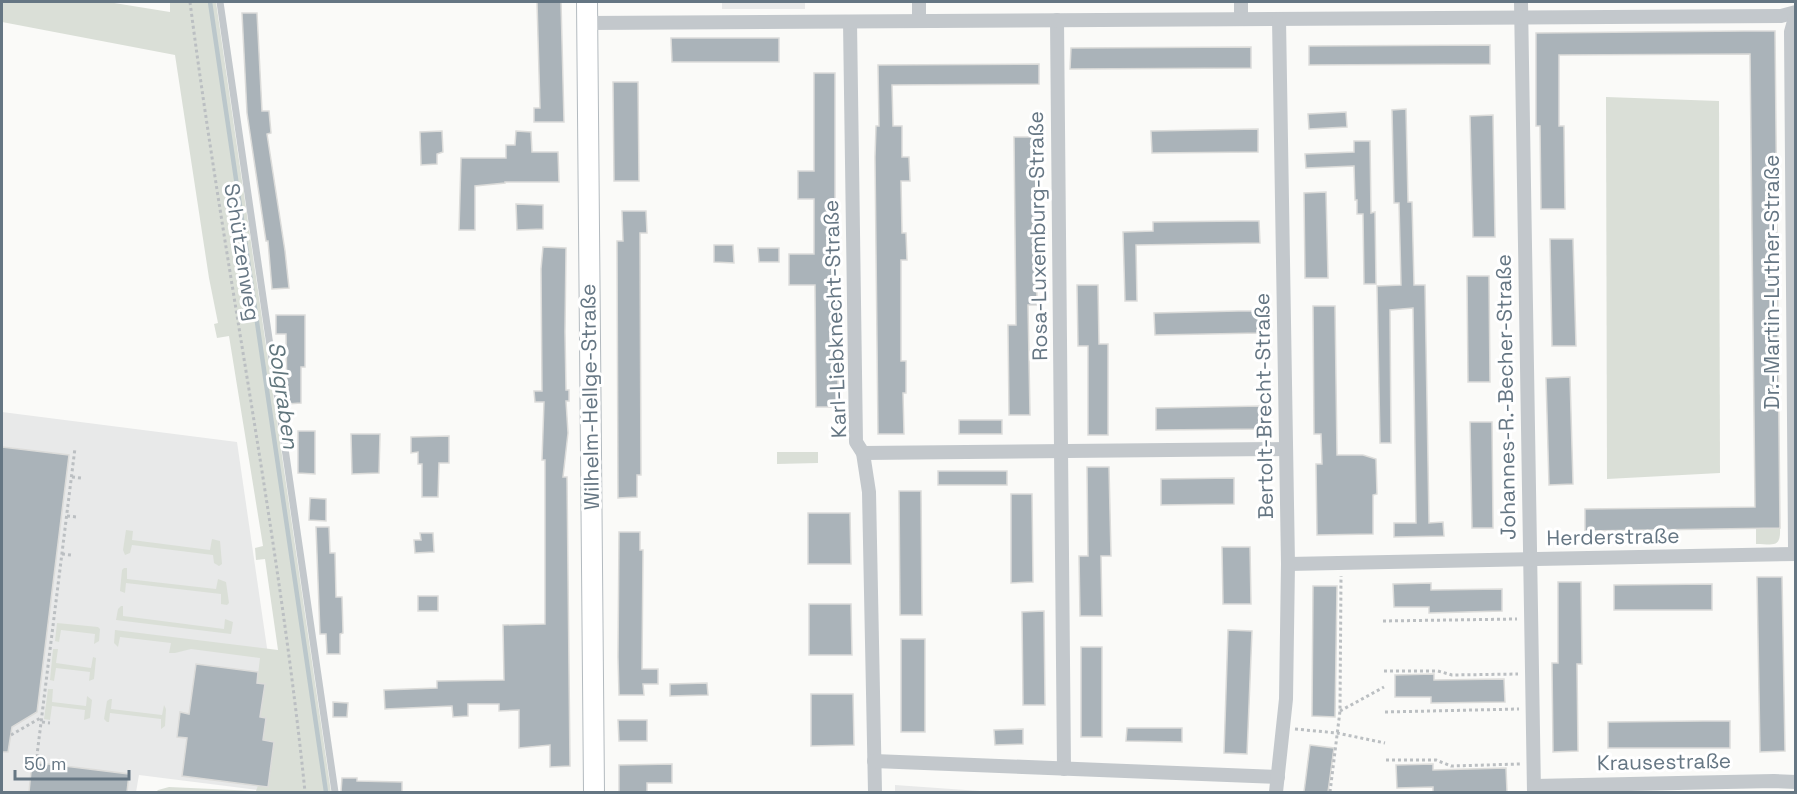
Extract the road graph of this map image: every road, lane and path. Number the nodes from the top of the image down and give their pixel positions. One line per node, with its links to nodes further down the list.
1 (190, 2): 62 (path, Schützenweg)
2 (220, 2): 63 (lane)
3 (587, 2): 15 (main road, Wilhelm-Hellge-Straße)
4 (919, 2): 13 (street)
5 (1241, 2): 10 (street)
6 (1521, 2): 8 (street, Johannes-R.-Becher-Straße)
7 (1796, 12): 8 (street)
8 (1521, 17): 11 (street); 28 (street, Johannes-R.-Becher-Straße)
9 (1796, 18): 24 (street, Dr.-Martin-Luther-Straße)
10 (1241, 19): 11 (street); 12 (street)
11 (1279, 19): 17 (street, Bertolt-Brecht-Straße)
12 (1057, 20): 13 (street); 18 (street, Rosa-Luxemburg-Straße)
13 (919, 21): 14 (street)
14 (850, 22): 15 (street); 19 (street, Karl-Liebknecht-Straße)
15 (587, 23): 64 (main road, Wilhelm-Hellge-Straße)
16 (75, 448): 20 (path)
17 (1286, 449): 18 (street); 30 (street, Bertolt-Brecht-Straße)
18 (1061, 451): 19 (street); 58 (street, Rosa-Luxemburg-Straße)
19 (863, 453): 56 (street, Karl-Liebknecht-Straße)
20 (72, 477): 21 (path); 22 (path)
21 (81, 478)
22 (67, 516): 23 (path); 25 (path)
23 (77, 517)
24 (1796, 547)
25 (62, 554): 27 (path); 31 (path)
26 (1796, 554): 28 (street, Herderstraße)
27 (71, 555)
28 (1530, 559): 29 (street, Herderstraße); 34 (street, Johannes-R.-Becher-Straße)
29 (1341, 563): 30 (street, Herderstraße); 45 (path)
30 (1288, 564): 50 (street, Bertolt-Brecht-Straße)
31 (57, 592): 32 (path); 33 (path)
32 (65, 593)
33 (54, 618): 35 (path); 37 (path)
34 (1531, 618): 36 (path); 40 (street, Johannes-R.-Becher-Straße)
35 (61, 619)
36 (1383, 621)
37 (51, 646): 38 (path); 41 (path)
38 (59, 646)
39 (1384, 671): 40 (path)
40 (1532, 674): 44 (street, Johannes-R.-Becher-Straße)
41 (46, 685): 42 (path); 47 (path)
42 (53, 686)
43 (1384, 687): 45 (path)
44 (1533, 709): 46 (path); 57 (street, Johannes-R.-Becher-Straße)
45 (1341, 711): 51 (path)
46 (1385, 712)
47 (42, 717): 48 (path); 52 (path)
48 (42, 722): 49 (path); 55 (path)
49 (50, 723)
50 (1284, 728): 51 (path); 59 (street, Bertolt-Brecht-Straße)
51 (1338, 733): 53 (path); 67 (path)
52 (11, 735)
53 (1385, 743)
54 (1386, 760): 57 (path)
55 (36, 762)
56 (874, 762): 58 (street); 65 (street, Karl-Liebknecht-Straße)
57 (1534, 764): 61 (street, Johannes-R.-Becher-Straße)
58 (1064, 769): 59 (street)
59 (1278, 777): 66 (street, Bertolt-Brecht-Straße)
60 (1796, 782): 61 (street, Krausestraße)
61 (1534, 789)
62 (305, 792)
63 (335, 792)
64 (594, 792)
65 (875, 792)
66 (1276, 792)
67 (1330, 792)

